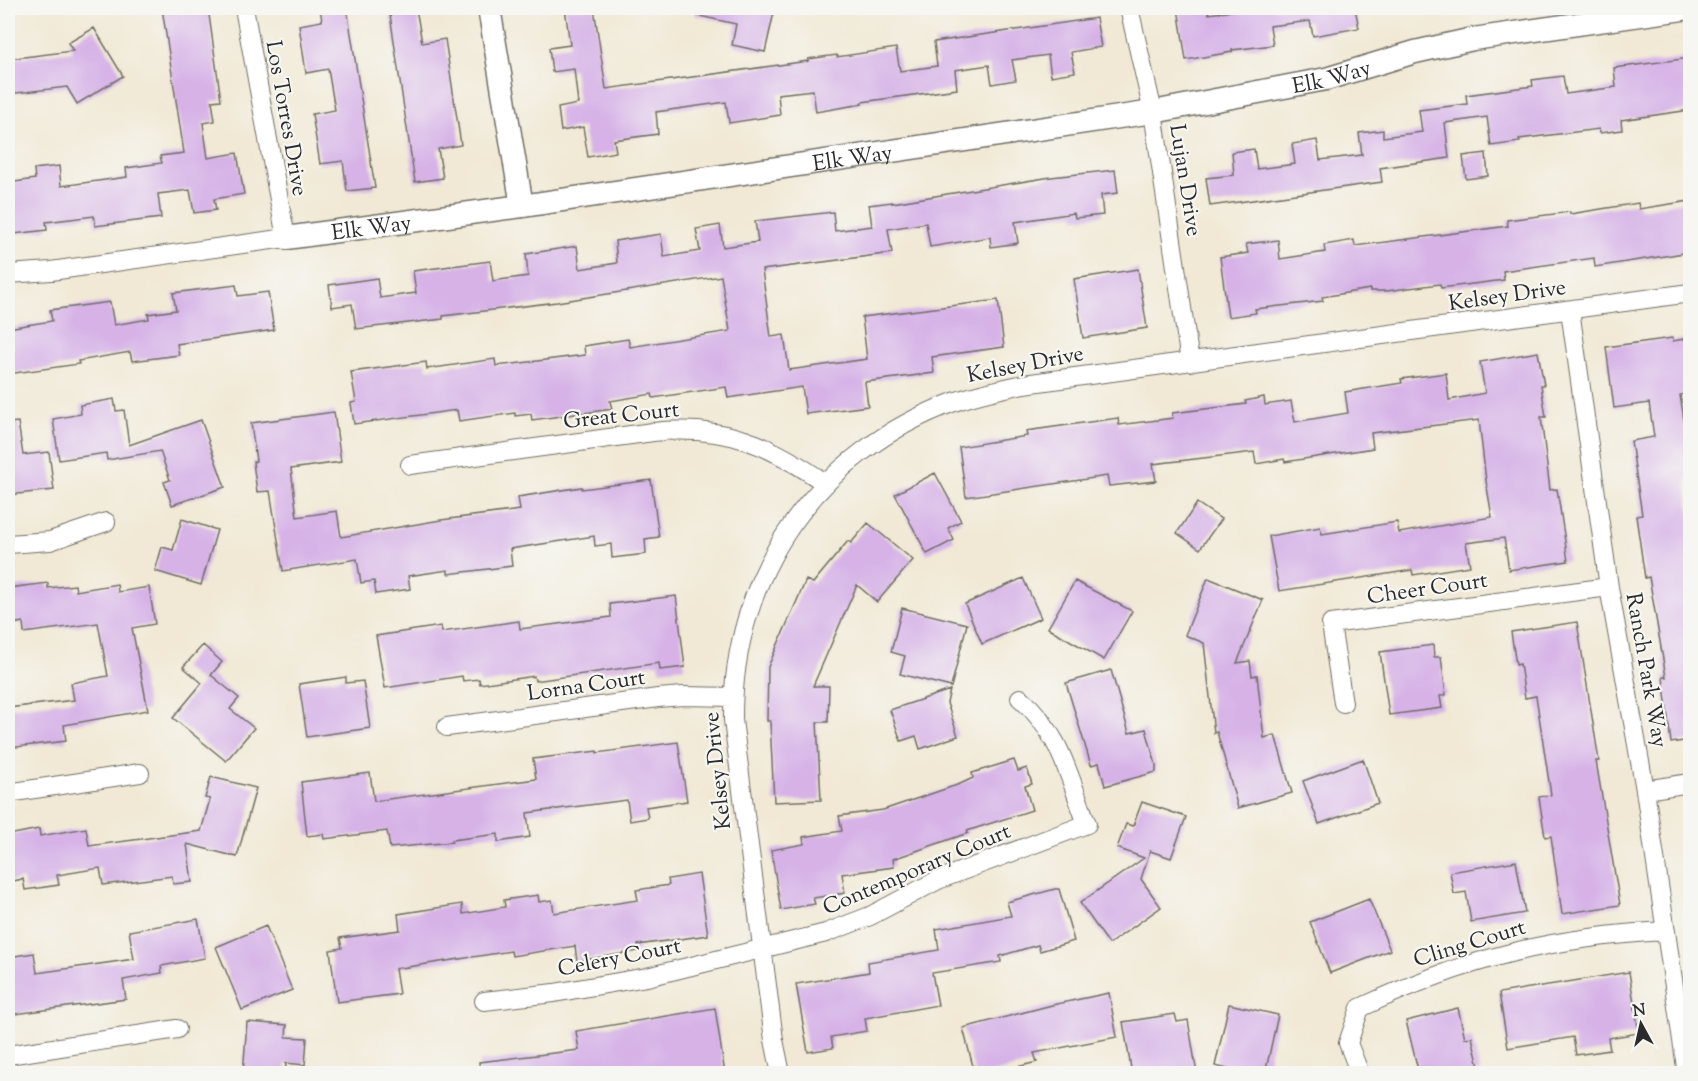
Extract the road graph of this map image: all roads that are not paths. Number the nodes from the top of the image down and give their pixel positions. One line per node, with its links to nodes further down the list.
1 (244, 8): 7 (street, Los Torres Drive)
2 (489, 8): 6 (street)
3 (1129, 8): 5 (street, Lujan Drive)
4 (1678, 8): 5 (street, Elk Way)
5 (1153, 112): 6 (street, Elk Way); 11 (street, Lujan Drive)
6 (522, 206): 7 (street, Elk Way)
7 (286, 238): 8 (street, Elk Way)
8 (8, 274)
9 (1690, 293): 10 (street, Kelsey Drive)
10 (1570, 310): 11 (street, Kelsey Drive); 16 (street, Ranch Park Way)
11 (1190, 362): 13 (street, Kelsey Drive)
12 (410, 465): 13 (street, Great Court)
13 (826, 484): 17 (street, Kelsey Drive)
14 (106, 522): 15 (street)
15 (8, 544)
16 (1609, 587): 19 (street, Cheer Court); 23 (street, Ranch Park Way)
17 (733, 697): 20 (street, Lorna Court); 26 (street, Kelsey Drive)
18 (1020, 698): 26 (street, Contemporary Court)
19 (1342, 703)
20 (447, 727)
21 (140, 773): 24 (street)
22 (1690, 783): 23 (street)
23 (1646, 790): 25 (street, Ranch Park Way)
24 (8, 793)
25 (1666, 931): 30 (street, Ranch Park Way); 32 (street, Cling Court)
26 (762, 950): 27 (street, Celery Court); 31 (street, Kelsey Drive)
27 (484, 1001)
28 (177, 1029): 29 (street)
29 (8, 1055)
30 (1687, 1061)
31 (782, 1074)
32 (1360, 1074)

